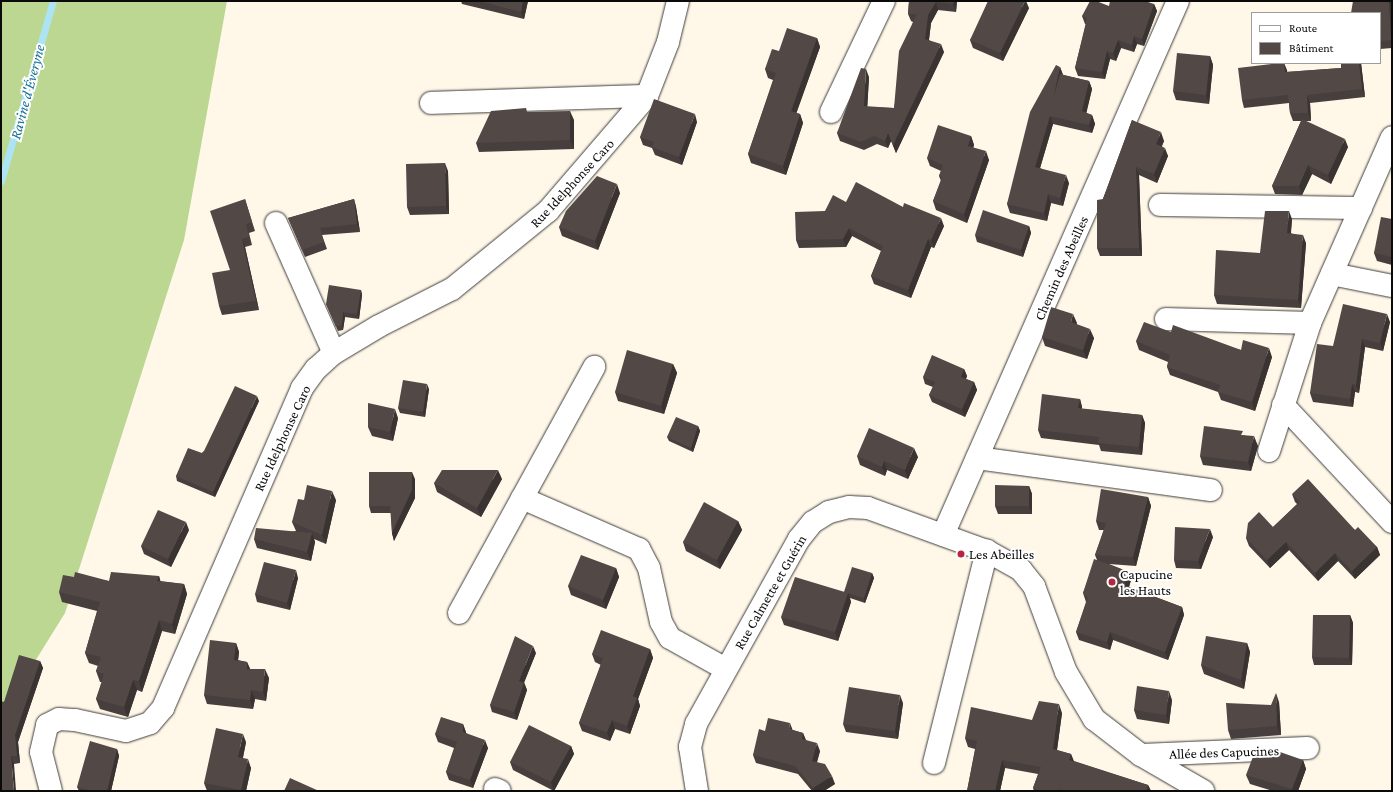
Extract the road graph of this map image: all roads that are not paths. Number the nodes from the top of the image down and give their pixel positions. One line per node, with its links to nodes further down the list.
1 (678, 1): 4 (street, Rue Idelphonse Caro)
2 (884, 1): 6 (street)
3 (1178, 1): 19 (street, Chemin des Abeilles)
4 (647, 96): 5 (street); 15 (street, Rue Idelphonse Caro)
5 (431, 103)
6 (831, 112)
7 (1392, 137): 9 (street)
8 (1160, 205): 9 (street)
9 (1361, 208): 11 (street)
10 (276, 223): 15 (street)
11 (1332, 274): 12 (street); 14 (street)
12 (1392, 286)
13 (1166, 319): 14 (street)
14 (1310, 323): 17 (street)
15 (334, 353): 30 (street, Rue Idelphonse Caro)
16 (594, 367): 21 (street)
17 (1283, 405): 18 (street); 22 (street)
18 (1269, 451)
19 (977, 458): 20 (street); 23 (street, Chemin des Abeilles)
20 (1211, 490)
21 (522, 498): 25 (street); 26 (street)
22 (1392, 522)
23 (943, 535): 24 (street, Rue Calmette et Guérin); 26 (street, Rue Calmette et Guérin)
24 (987, 551): 28 (street, Rue Calmette et Guérin); 29 (street)
25 (459, 613)
26 (726, 670): 31 (street, Rue Calmette et Guérin)
27 (1308, 748): 28 (street, Allée des Capucines)
28 (1141, 755): 32 (street, Rue Calmette et Guérin)
29 (934, 763)
30 (51, 791)
31 (697, 791)
32 (1203, 791)

